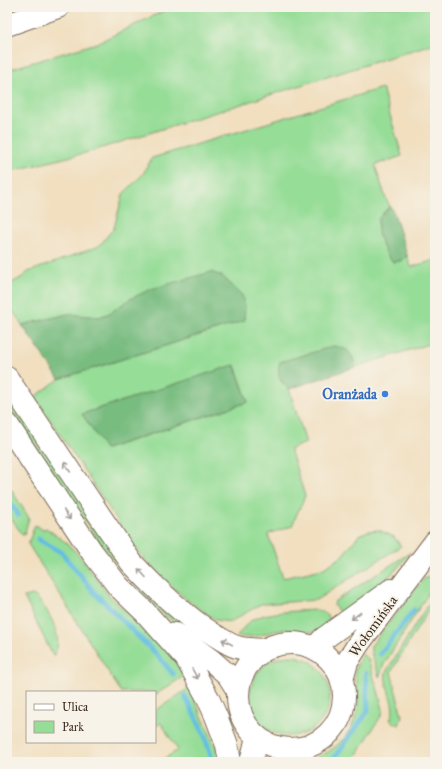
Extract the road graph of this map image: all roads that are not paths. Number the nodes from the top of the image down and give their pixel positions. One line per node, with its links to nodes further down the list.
1 (58, 7): 2 (main road)
2 (7, 26)
3 (7, 378): 9 (main road, one-way to 3)
4 (7, 424): 7 (main road, one-way to 7)
5 (435, 542): 6 (main road, Wołomińska)
6 (409, 576): 8 (main road, Wołomińska, one-way to 8); 10 (main road, Wołomińska)
7 (144, 611): 11 (main road); 14 (main road, one-way to 14)
8 (315, 648): 9 (main road); 10 (main road)
9 (265, 650): 11 (main road)
10 (342, 680): 13 (main road)
11 (238, 691): 12 (main road)
12 (257, 737): 13 (main road); 15 (main road)
13 (304, 748): 16 (main road)
14 (230, 762)
15 (251, 762)
16 (286, 762)

